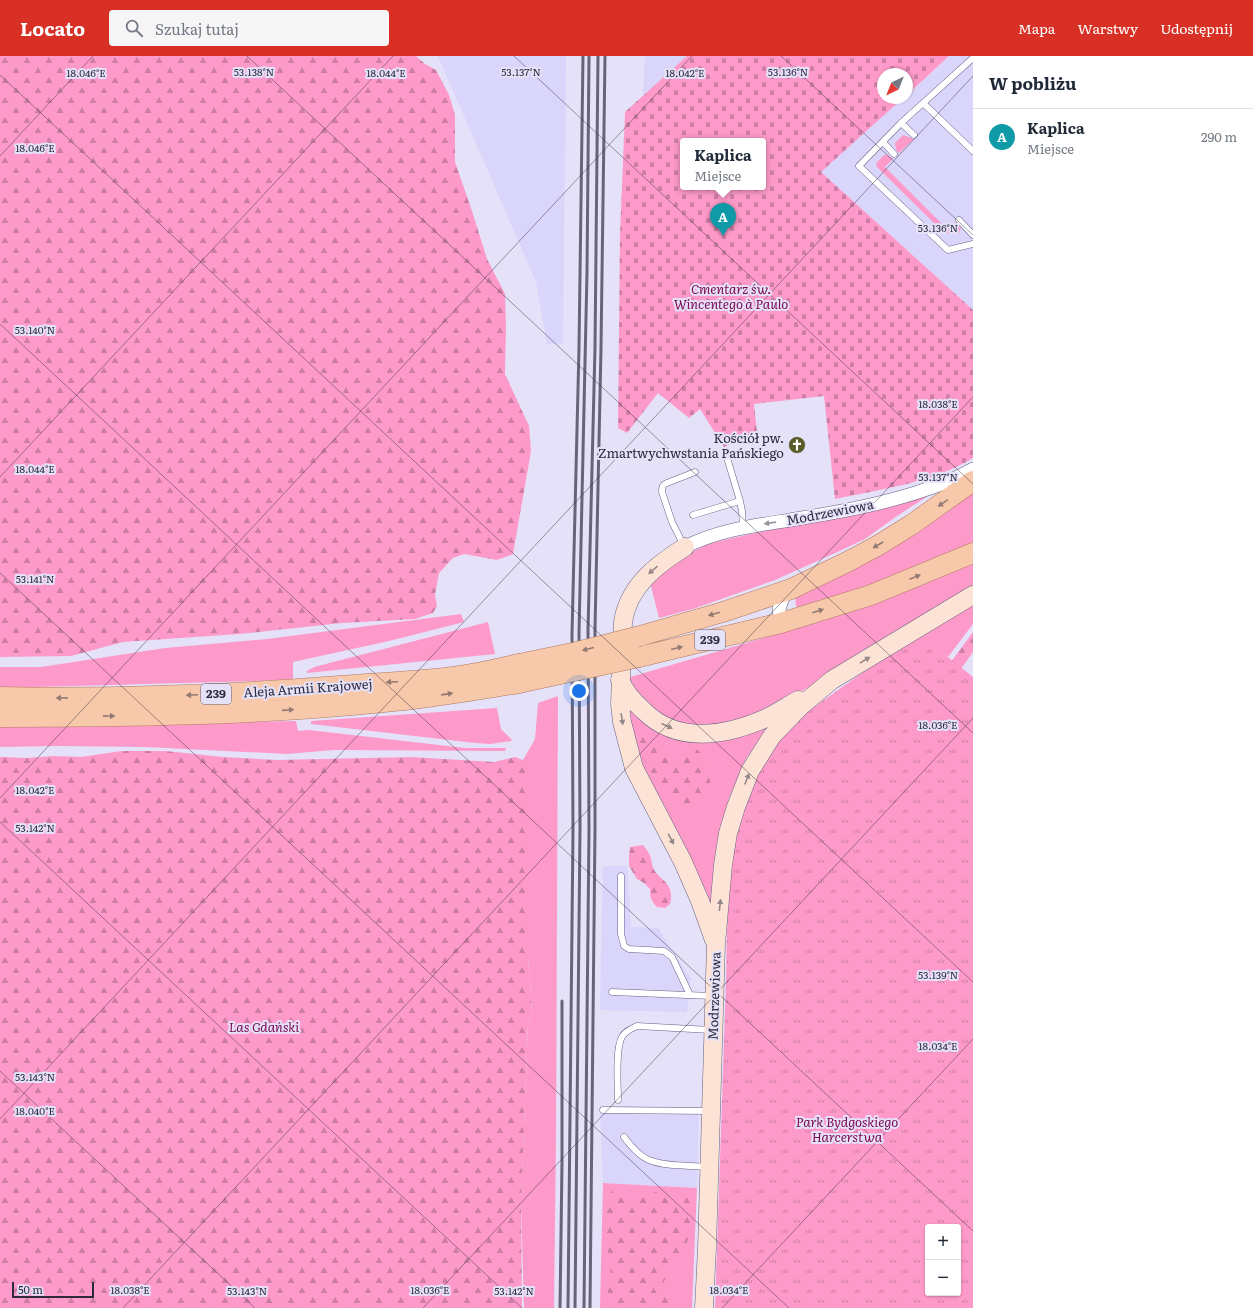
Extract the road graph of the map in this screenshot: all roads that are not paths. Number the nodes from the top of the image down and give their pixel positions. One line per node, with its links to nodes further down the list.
1 (973, 58): 2 (lane)
2 (923, 103): 3 (lane); 6 (lane)
3 (901, 123): 4 (lane); 5 (lane)
4 (914, 135)
5 (883, 142): 7 (lane); 10 (lane)
6 (973, 151)
7 (894, 154)
8 (959, 220): 9 (lane)
9 (973, 235)
10 (973, 244)
11 (728, 460): 15 (lane)
12 (973, 469): 17 (street, Modrzewiowa, one-way to 17)
13 (695, 472): 18 (lane)
14 (973, 481): 20 (main road, 239, one-way to 20)
15 (740, 501): 16 (lane); 17 (lane)
16 (693, 516)
17 (743, 527): 18 (street, Modrzewiowa)
18 (685, 547): 23 (street, Modrzewiowa, one-way to 23)
19 (973, 553): 22 (main road, 239, one-way to 19)
20 (785, 591): 22 (street); 25 (main road, Aleja Armii Krajowej / 239, one-way to 25, bridge)
21 (973, 594): 24 (street, one-way to 21)
22 (781, 623): 26 (main road, Aleja Armii Krajowej / 239, one-way to 22, bridge)
23 (620, 680): 24 (street, one-way to 24); 28 (street, Modrzewiowa, one-way to 28)
24 (832, 680): 28 (street, one-way to 24)
25 (0, 697)
26 (0, 718)
27 (621, 876): 30 (lane)
28 (716, 944): 31 (street, Modrzewiowa)
29 (612, 992): 30 (lane)
30 (690, 995): 31 (lane)
31 (714, 996): 32 (street, Modrzewiowa)
32 (713, 1030): 33 (lane); 35 (street, Modrzewiowa)
33 (618, 1100)
34 (603, 1110): 35 (lane)
35 (711, 1111): 37 (street, Modrzewiowa)
36 (624, 1137): 37 (lane)
37 (709, 1167): 38 (street, Modrzewiowa)
38 (704, 1308)

